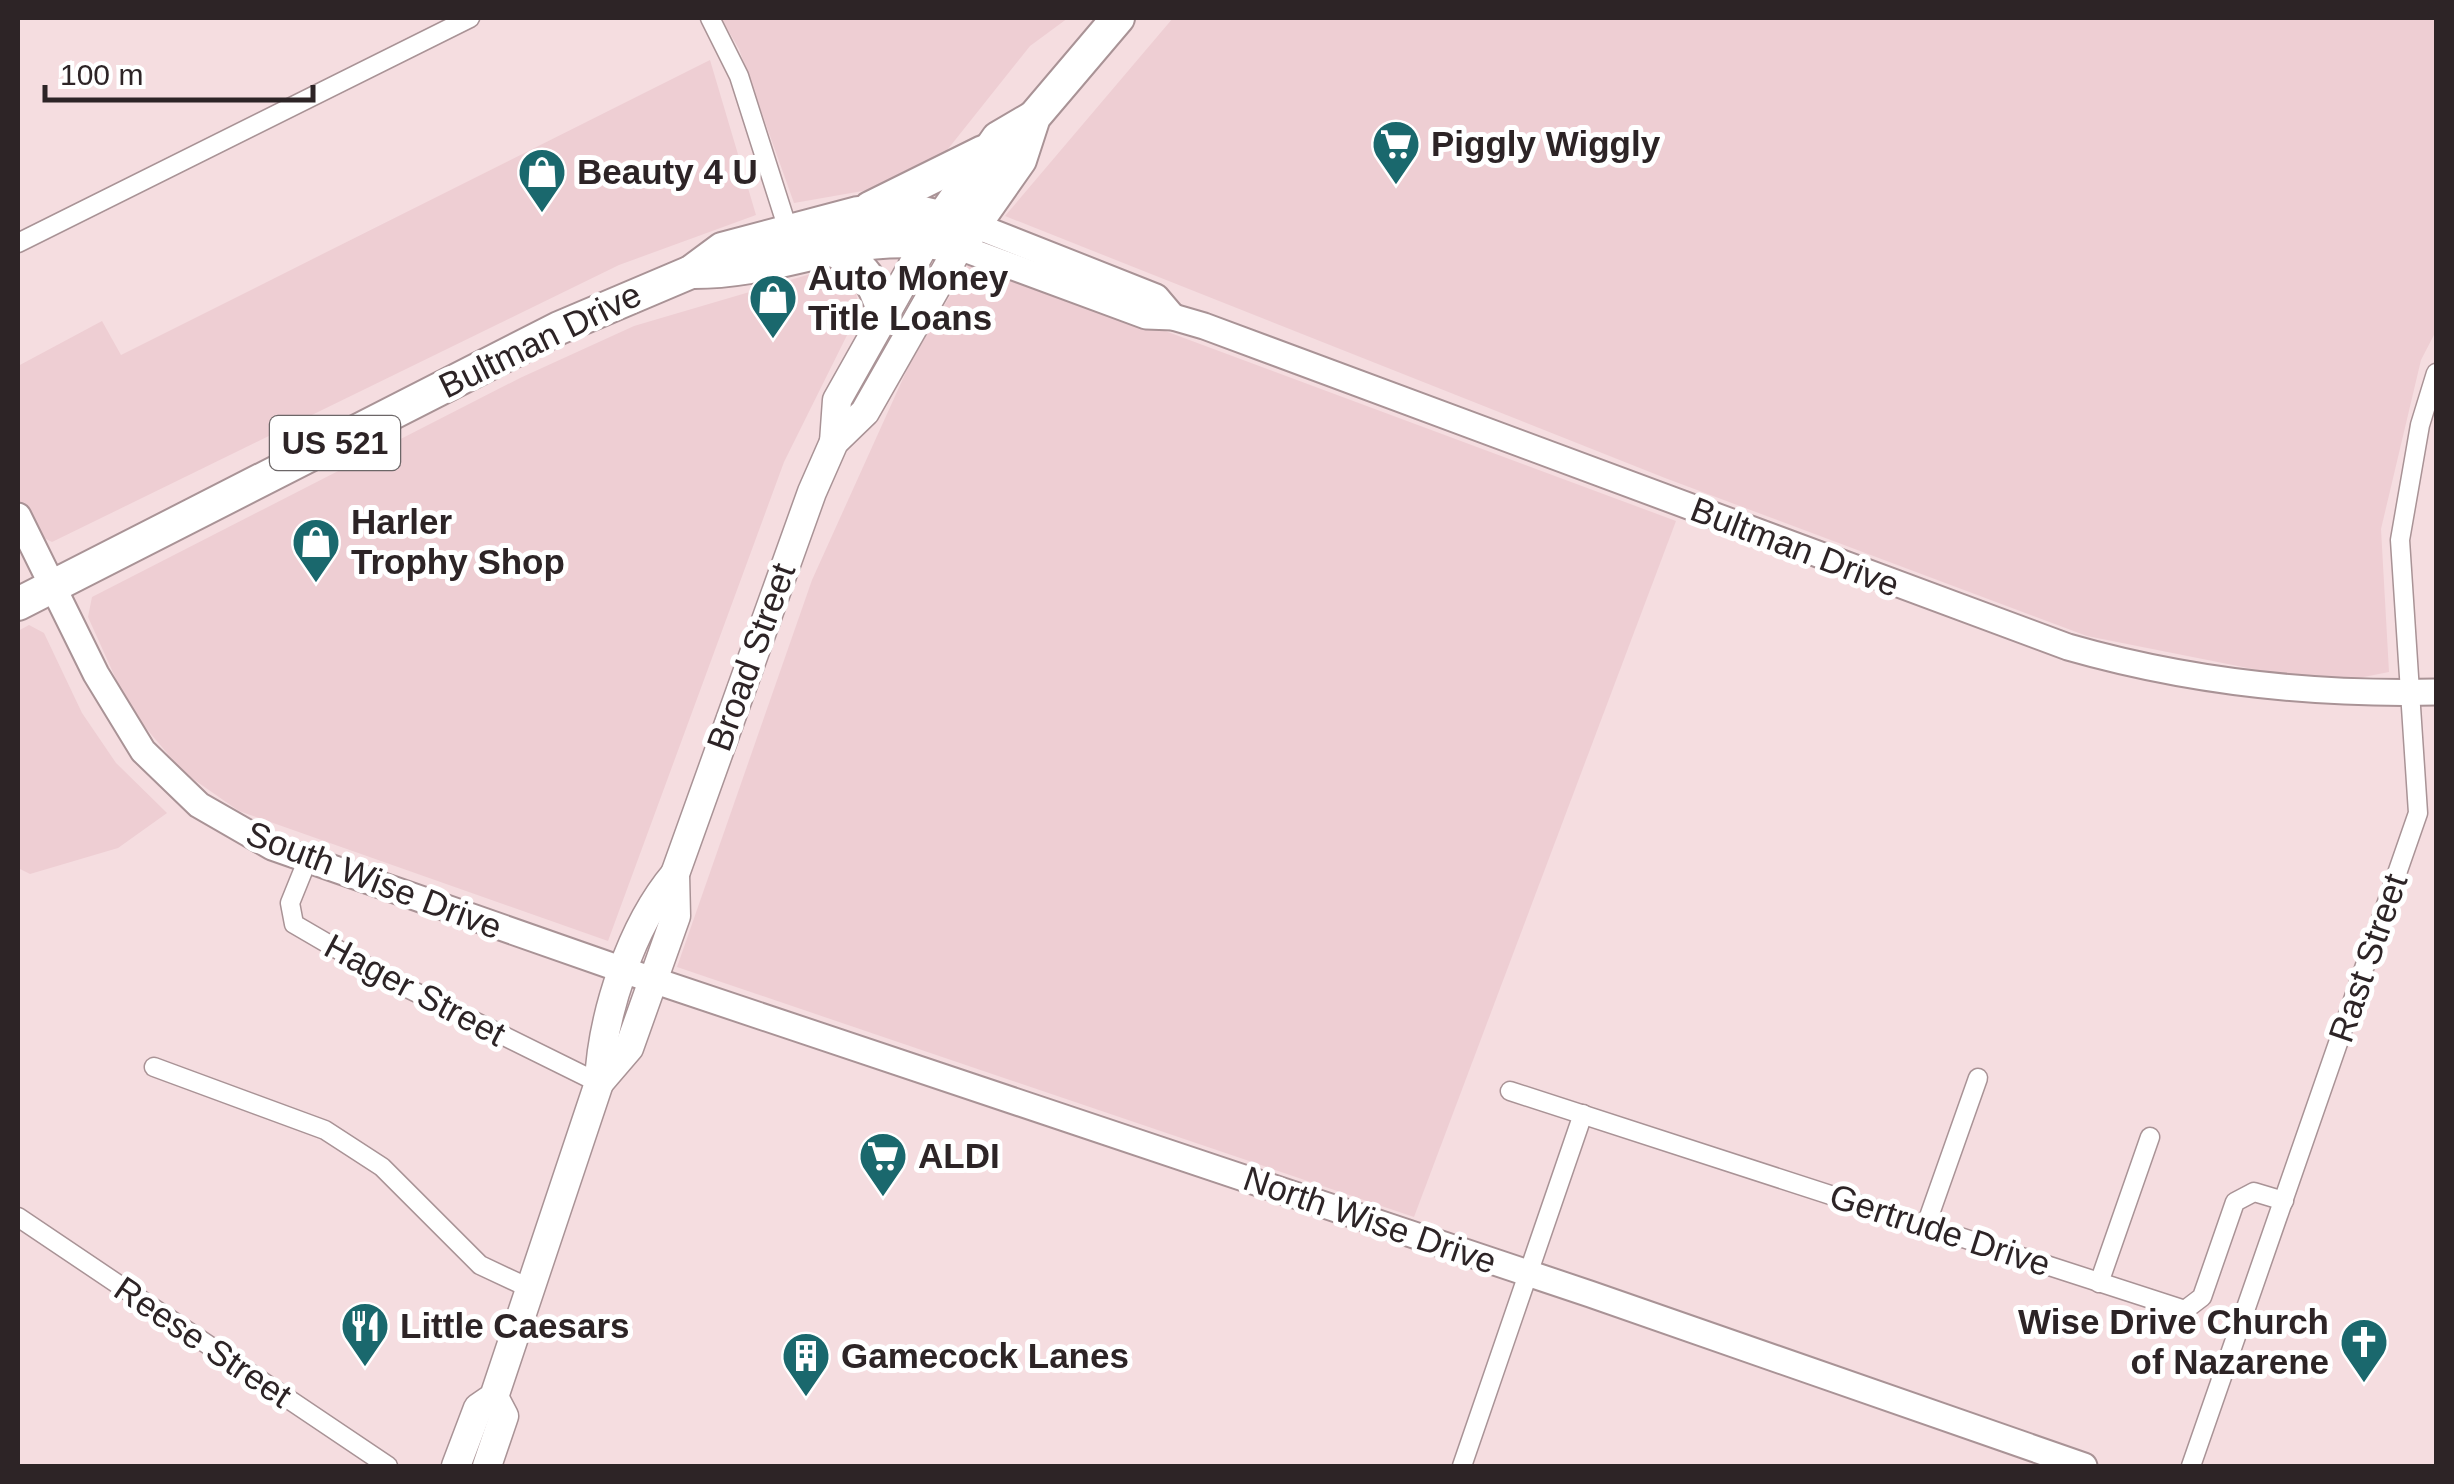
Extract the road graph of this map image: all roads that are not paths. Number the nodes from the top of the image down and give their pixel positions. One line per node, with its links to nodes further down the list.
1 (470, 18): 9 (street)
2 (710, 18): 8 (street)
3 (1118, 18): 4 (highway, Broad Street / US 521)
4 (1034, 117): 5 (highway, Broad Street / US 521); 7 (highway, Broad Street / US 521)
5 (991, 147): 6 (highway, US 521); 7 (highway, Broad Street)
6 (858, 213): 7 (highway, Bultman Drive); 8 (highway, Bultman Drive / US 521)
7 (950, 232): 10 (highway, Bultman Drive / US 521); 11 (main road, Broad Street); 13 (main road, Broad Street); 17 (street, Bultman Drive)
8 (792, 242): 10 (highway, Bultman Drive / US 521); 15 (highway, Bultman Drive / US 521)
9 (18, 243)
10 (828, 247): 11 (highway)
11 (884, 312): 13 (main road, Broad Street)
12 (2436, 373): 17 (street, Rast Street)
13 (834, 442): 19 (main road, Broad Street)
14 (18, 516): 15 (street, South Wise Drive)
15 (52, 587): 16 (highway, Bultman Drive / US 521); 18 (street, South Wise Drive)
16 (18, 604)
17 (2424, 692): 28 (street, Rast Street)
18 (307, 861): 20 (street, South Wise Drive); 24 (street, Hager Street)
19 (675, 874): 20 (main road, Broad Street); 21 (main road, Broad Street)
20 (626, 971): 21 (street, South Wise Drive); 24 (main road, Broad Street)
21 (653, 980): 24 (main road, Broad Street); 31 (street, North Wise Drive)
22 (154, 1067): 33 (street)
23 (1978, 1078): 30 (street)
24 (599, 1083): 33 (main road, Broad Street)
25 (1510, 1091): 26 (street, Gertrude Drive)
26 (1583, 1114): 30 (street, Gertrude Drive); 31 (street)
27 (2150, 1138): 32 (street)
28 (2284, 1201): 32 (street, Gertrude Drive); 40 (street, Rast Street)
29 (18, 1217): 35 (street, Reese Street)
30 (1926, 1225): 32 (street, Gertrude Drive)
31 (1529, 1274): 38 (street); 39 (street, North Wise Drive)
32 (2099, 1283)
33 (530, 1288): 34 (main road, Broad Street)
34 (494, 1396): 36 (main road, Broad Street); 37 (main road, Broad Street)
35 (388, 1466)
36 (456, 1466)
37 (487, 1466)
38 (1462, 1466)
39 (2084, 1466)
40 (2191, 1466)

